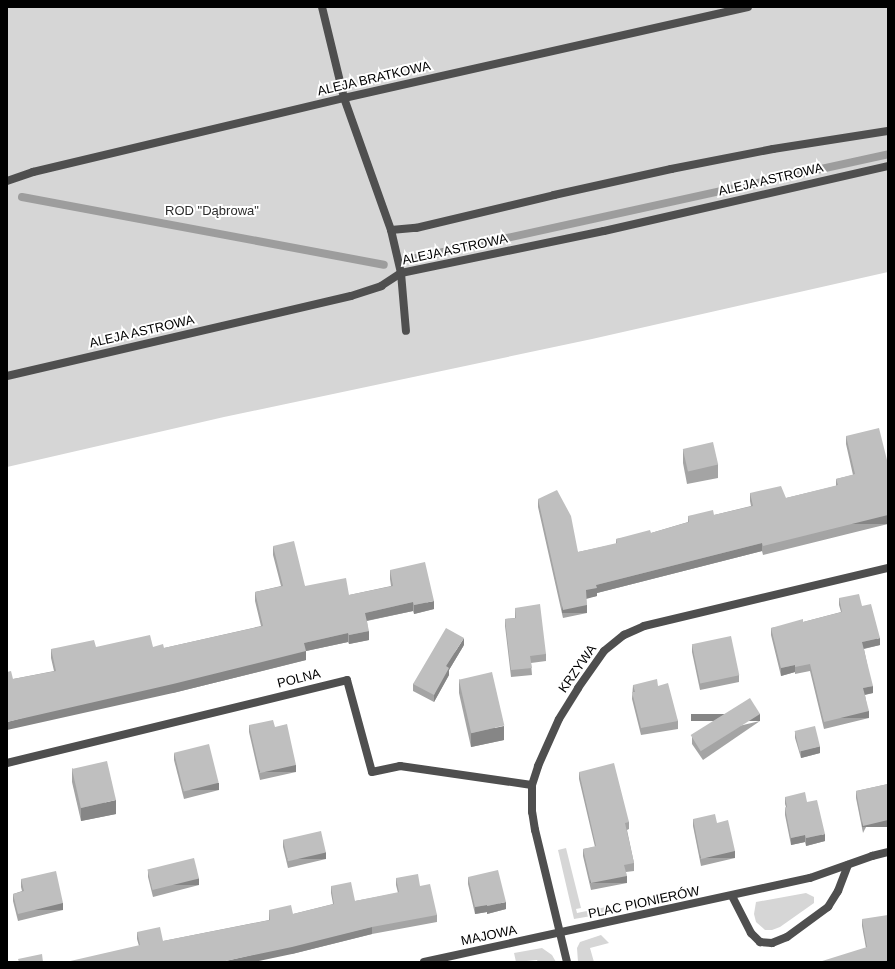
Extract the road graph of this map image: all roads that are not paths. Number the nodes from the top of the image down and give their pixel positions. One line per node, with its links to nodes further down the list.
1 (322, 7): 3 (street)
2 (748, 7): 3 (street, ALEJA BRATKOWA)
3 (344, 98): 6 (street, ALEJA BRATKOWA); 7 (street)
4 (888, 131): 7 (street)
5 (888, 166): 8 (street, ALEJA ASTROWA)
6 (7, 180)
7 (391, 230): 8 (street)
8 (401, 273): 9 (street); 10 (street, ALEJA ASTROWA)
9 (406, 331)
10 (7, 376)
11 (888, 568): 13 (street, KRZYWA)
12 (7, 763): 13 (street, POLNA)
13 (532, 785): 17 (street, KRZYWA)
14 (888, 852): 15 (street, PLAC PIONIERÓW)
15 (848, 865): 16 (street, PLAC PIONIERÓW); 16 (street)
16 (732, 896): 17 (street, PLAC PIONIERÓW)
17 (560, 933): 18 (street, MAJOWA); 19 (street, KRZYWA)
18 (424, 962)
19 (567, 962)

